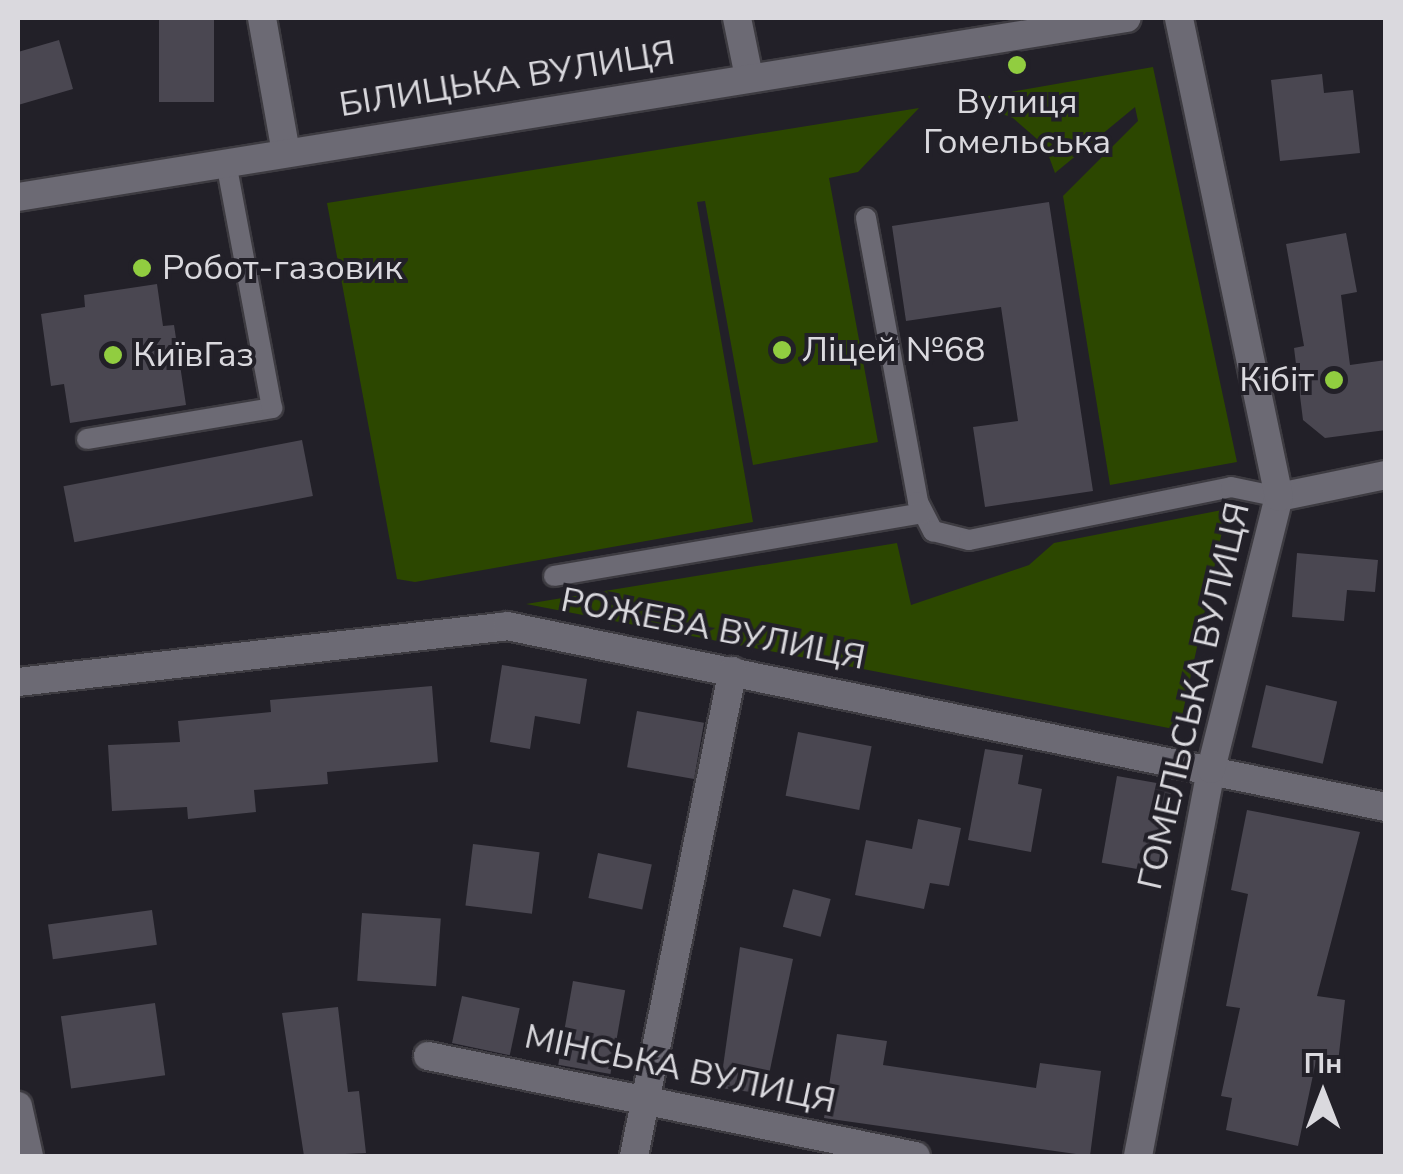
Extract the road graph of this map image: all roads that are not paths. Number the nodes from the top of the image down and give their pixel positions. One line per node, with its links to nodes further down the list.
1 (262, 18): 6 (street)
2 (737, 18): 5 (street)
3 (1127, 18): 5 (street, БІЛИЦЬКА ВУЛИЦЯ)
4 (1179, 18): 12 (street, ГОМЕЛЬСЬКА ВУЛИЦЯ)
5 (750, 77): 6 (street, БІЛИЦЬКА ВУЛИЦЯ)
6 (286, 152): 7 (street, БІЛИЦЬКА ВУЛИЦЯ)
7 (226, 162): 8 (street, БІЛИЦЬКА ВУЛИЦЯ); 10 (lane)
8 (18, 197)
9 (866, 218): 13 (lane)
10 (88, 439)
11 (1386, 475): 12 (street)
12 (1279, 497): 13 (lane); 17 (street, ГОМЕЛЬСЬКА ВУЛИЦЯ)
13 (923, 512): 14 (lane)
14 (554, 576)
15 (733, 671): 16 (street, РОЖЕВА ВУЛИЦЯ); 17 (street, РОЖЕВА ВУЛИЦЯ); 20 (street)
16 (18, 682)
17 (1211, 769): 18 (street, РОЖЕВА ВУЛИЦЯ); 25 (street, ГОМЕЛЬСЬКА ВУЛИЦЯ)
18 (1386, 807)
19 (428, 1056): 20 (street, МІНСЬКА ВУЛИЦЯ)
20 (646, 1098): 23 (street); 24 (street, МІНСЬКА ВУЛИЦЯ)
21 (18, 1106): 22 (street)
22 (29, 1156)
23 (634, 1156)
24 (916, 1156)
25 (1138, 1156)

